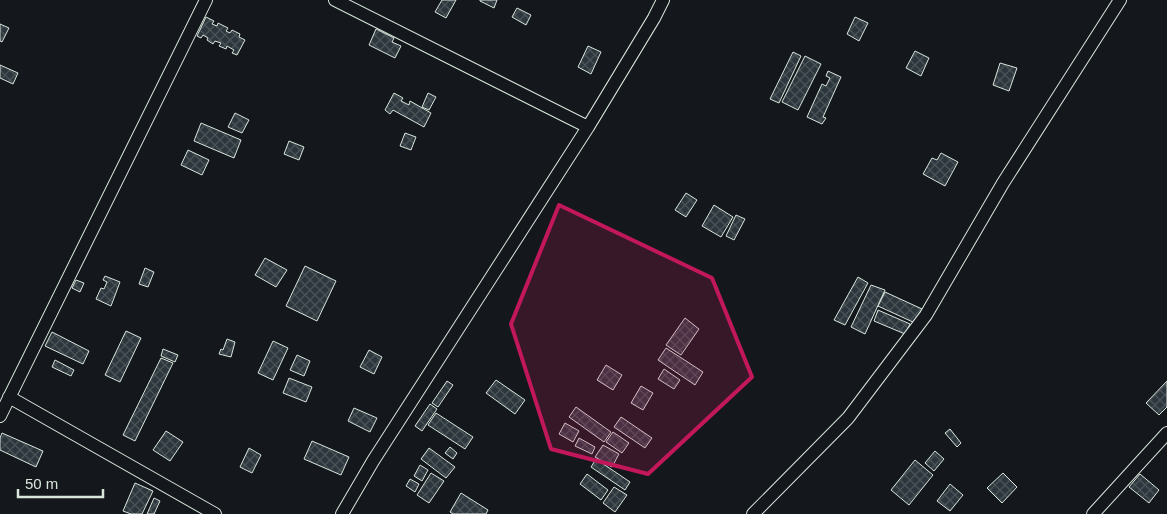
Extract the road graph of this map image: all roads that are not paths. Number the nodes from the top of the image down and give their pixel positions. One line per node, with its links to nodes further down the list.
1 (206, 0): 6 (street)
2 (335, 0): 5 (street)
3 (663, 0): 5 (street)
4 (1120, 0): 11 (street)
5 (588, 127): 10 (street)
6 (10, 396): 7 (street); 9 (street)
7 (0, 416)
8 (1167, 433): 12 (street)
9 (214, 514)
10 (342, 514)
11 (753, 514)
12 (1093, 514)

